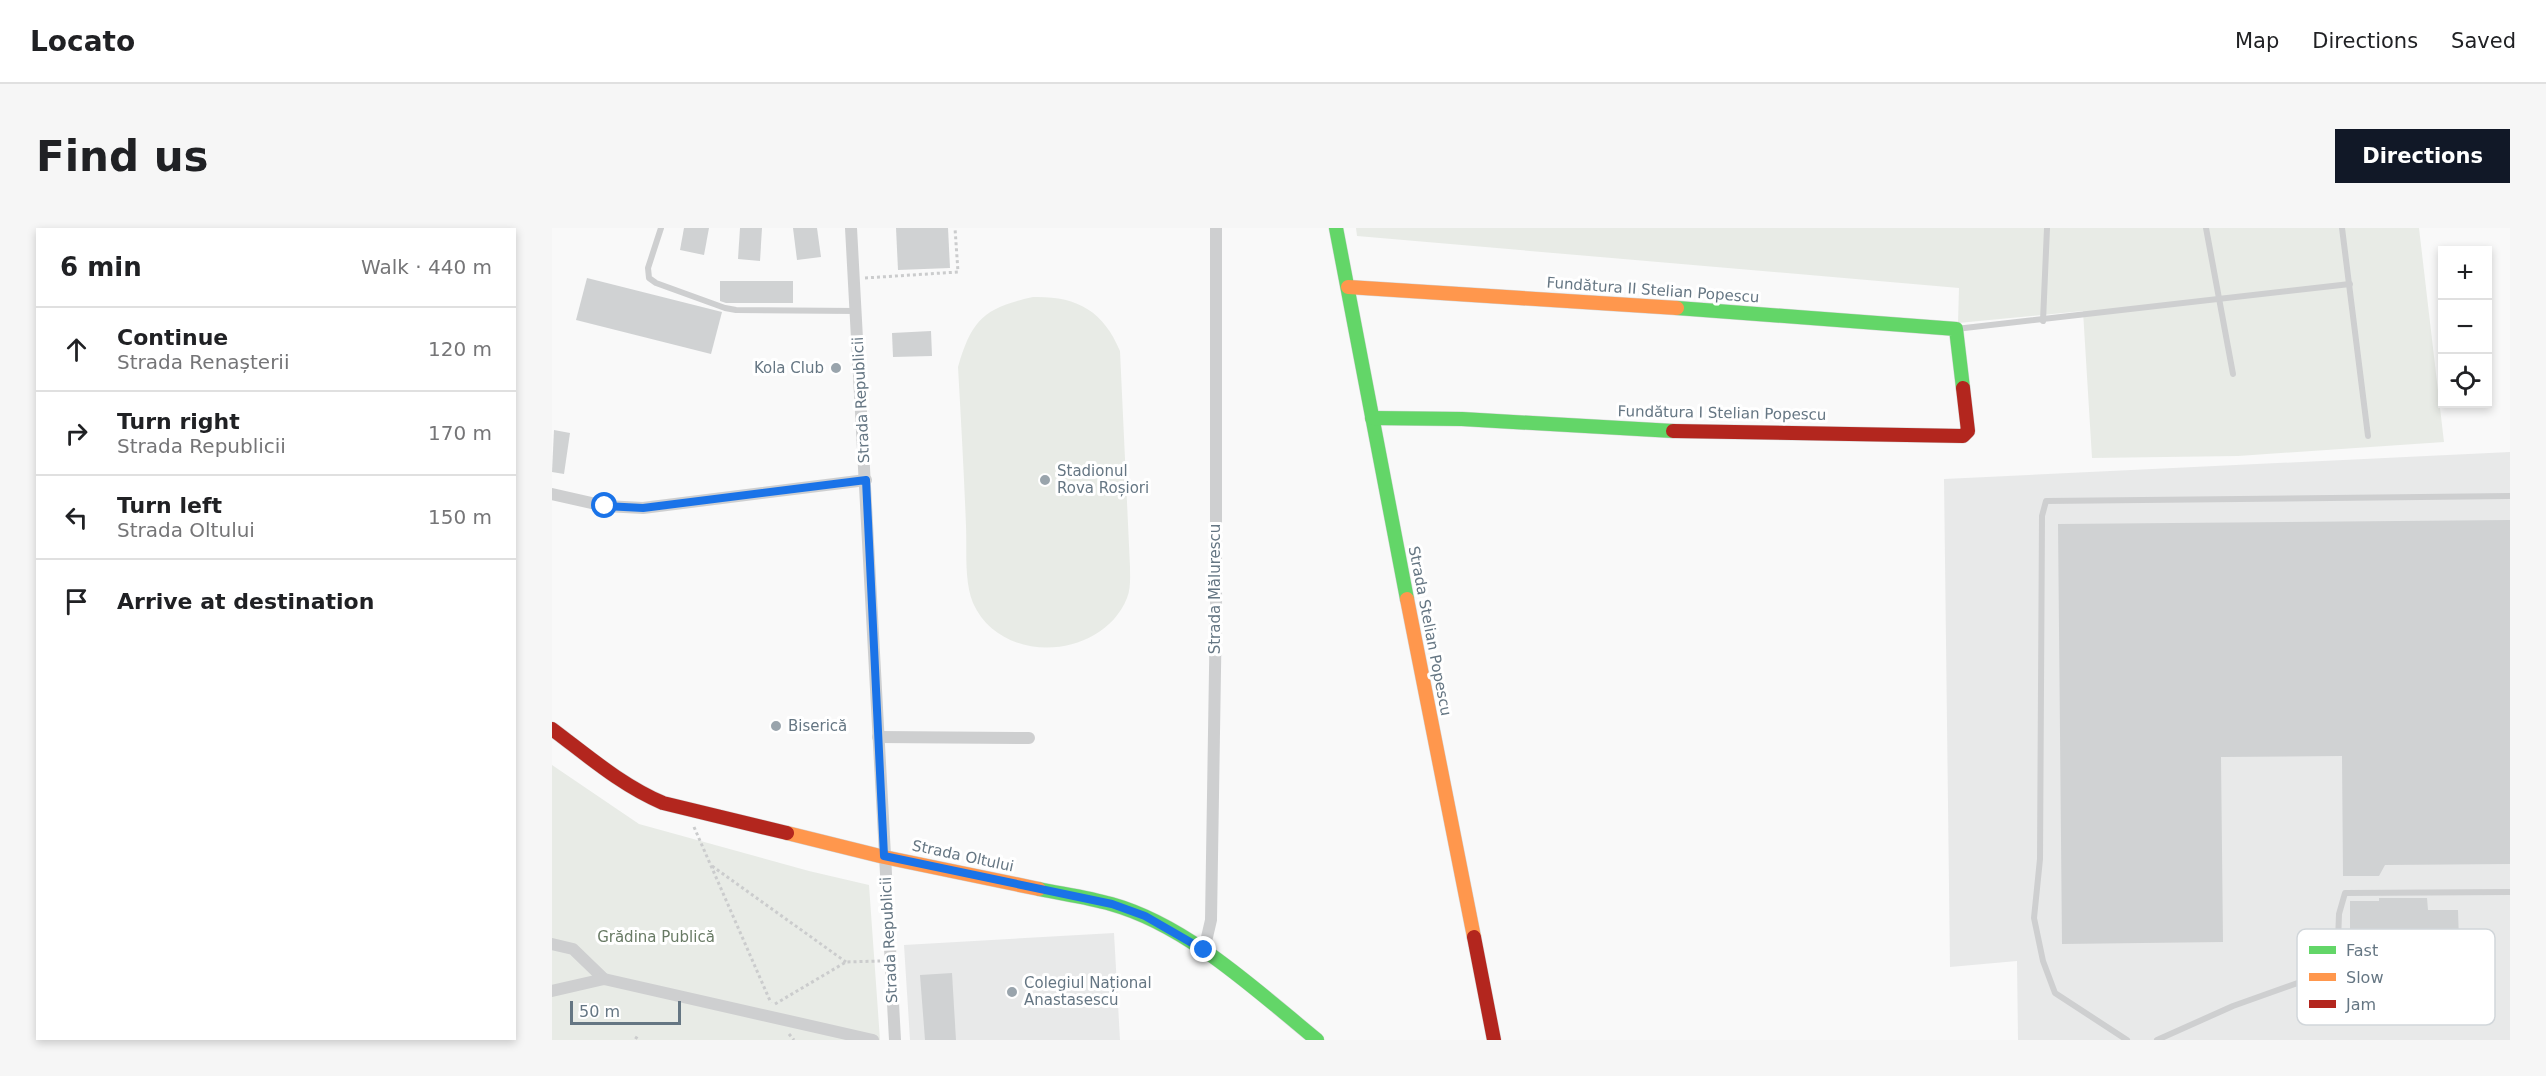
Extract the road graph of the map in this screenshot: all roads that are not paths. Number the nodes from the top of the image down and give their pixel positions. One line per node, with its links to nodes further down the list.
1 (661, 228): 11 (lane)
2 (851, 228): 11 (street, Strada Republicii)
3 (1216, 228): 27 (street, Strada Mălurescu)
4 (1336, 228): 9 (street, Strada Stelian Popescu)
5 (2047, 228): 12 (lane)
6 (2206, 228): 10 (lane)
7 (2342, 228): 8 (lane)
8 (2350, 284): 10 (lane); 16 (lane)
9 (1348, 287): 13 (street, Fundătura II Stelian Popescu); 15 (street, Strada Stelian Popescu)
10 (2220, 300): 12 (lane); 14 (lane)
11 (856, 311): 17 (street, Strada Republicii)
12 (2043, 321): 13 (lane)
13 (1956, 329): 15 (street, Fundătura I Stelian Popescu)
14 (2233, 374)
15 (1372, 418): 34 (street, Strada Stelian Popescu)
16 (2368, 436)
17 (866, 480): 18 (street); 21 (street, Strada Republicii)
18 (552, 494)
19 (2510, 496): 35 (lane)
20 (552, 729): 23 (street, Strada Oltului)
21 (878, 737): 22 (street); 23 (street, Strada Republicii)
22 (1029, 738)
23 (884, 856): 27 (street, Strada Oltului); 32 (street, Strada Republicii)
24 (2510, 892): 25 (lane)
25 (2338, 929)
26 (552, 944): 28 (street)
27 (1204, 950): 33 (street, Strada Oltului)
28 (604, 979): 30 (street); 31 (street)
29 (2297, 983): 36 (lane)
30 (552, 991)
31 (873, 1040)
32 (895, 1040)
33 (1317, 1040)
34 (1494, 1040)
35 (2127, 1040)
36 (2157, 1040)

